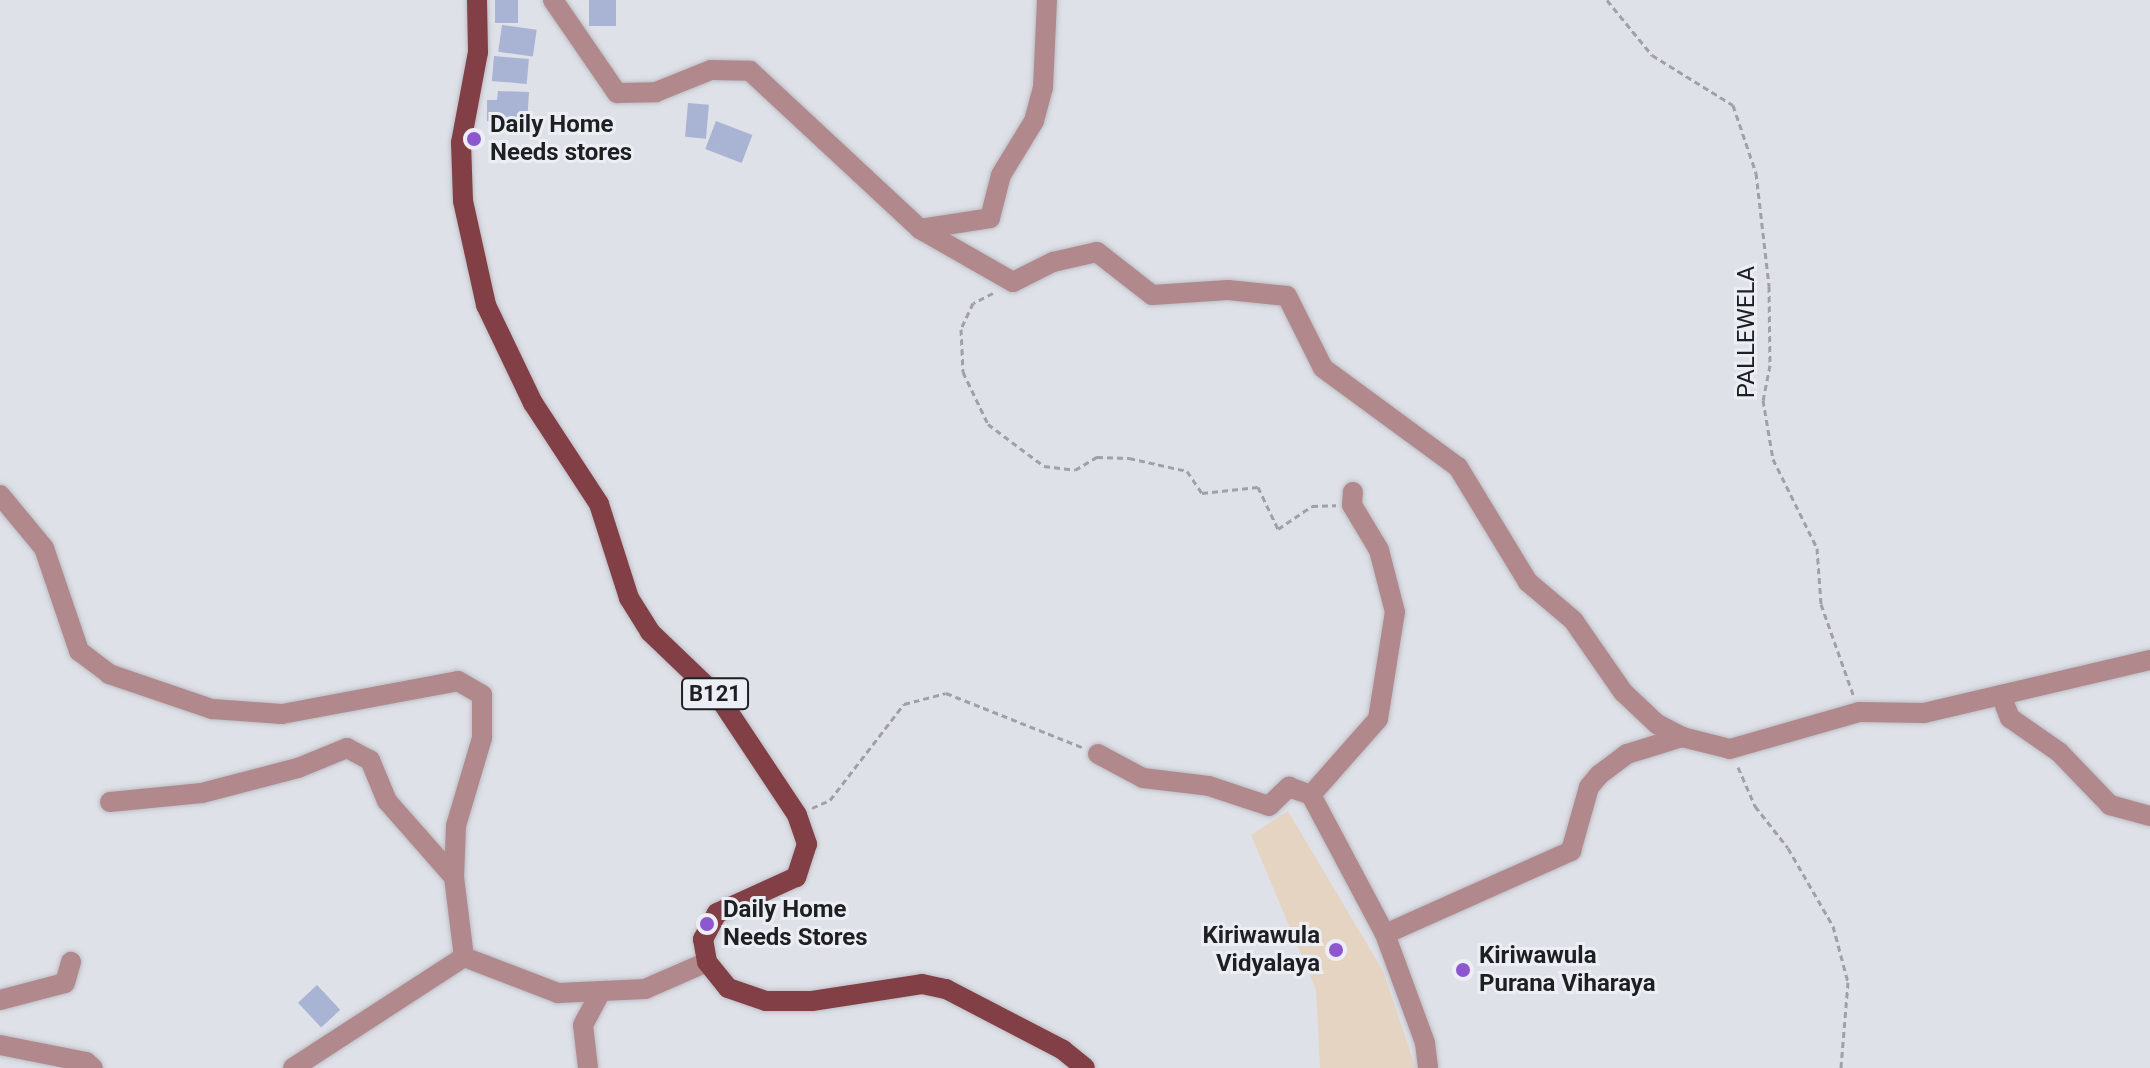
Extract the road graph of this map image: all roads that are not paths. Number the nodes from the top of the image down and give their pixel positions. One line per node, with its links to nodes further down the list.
1 (477, 0): 18 (main road, B121)
2 (553, 0): 4 (street)
3 (1047, 0): 4 (street)
4 (920, 229): 9 (street)
5 (0, 495): 14 (street)
6 (1353, 498): 11 (street)
7 (2150, 660): 8 (street)
8 (2001, 695): 9 (street); 13 (street)
9 (1682, 737): 15 (street)
10 (1098, 754): 11 (street)
11 (1311, 795): 15 (street)
12 (110, 802): 14 (street)
13 (2150, 816)
14 (454, 877): 16 (street)
15 (1385, 934): 26 (street)
16 (464, 957): 19 (street); 23 (street)
17 (71, 962): 20 (street)
18 (707, 962): 19 (street); 25 (main road)
19 (600, 993): 24 (street)
20 (0, 1000)
21 (0, 1045): 22 (street)
22 (93, 1068)
23 (293, 1068)
24 (588, 1068)
25 (1085, 1068)
26 (1428, 1068)

